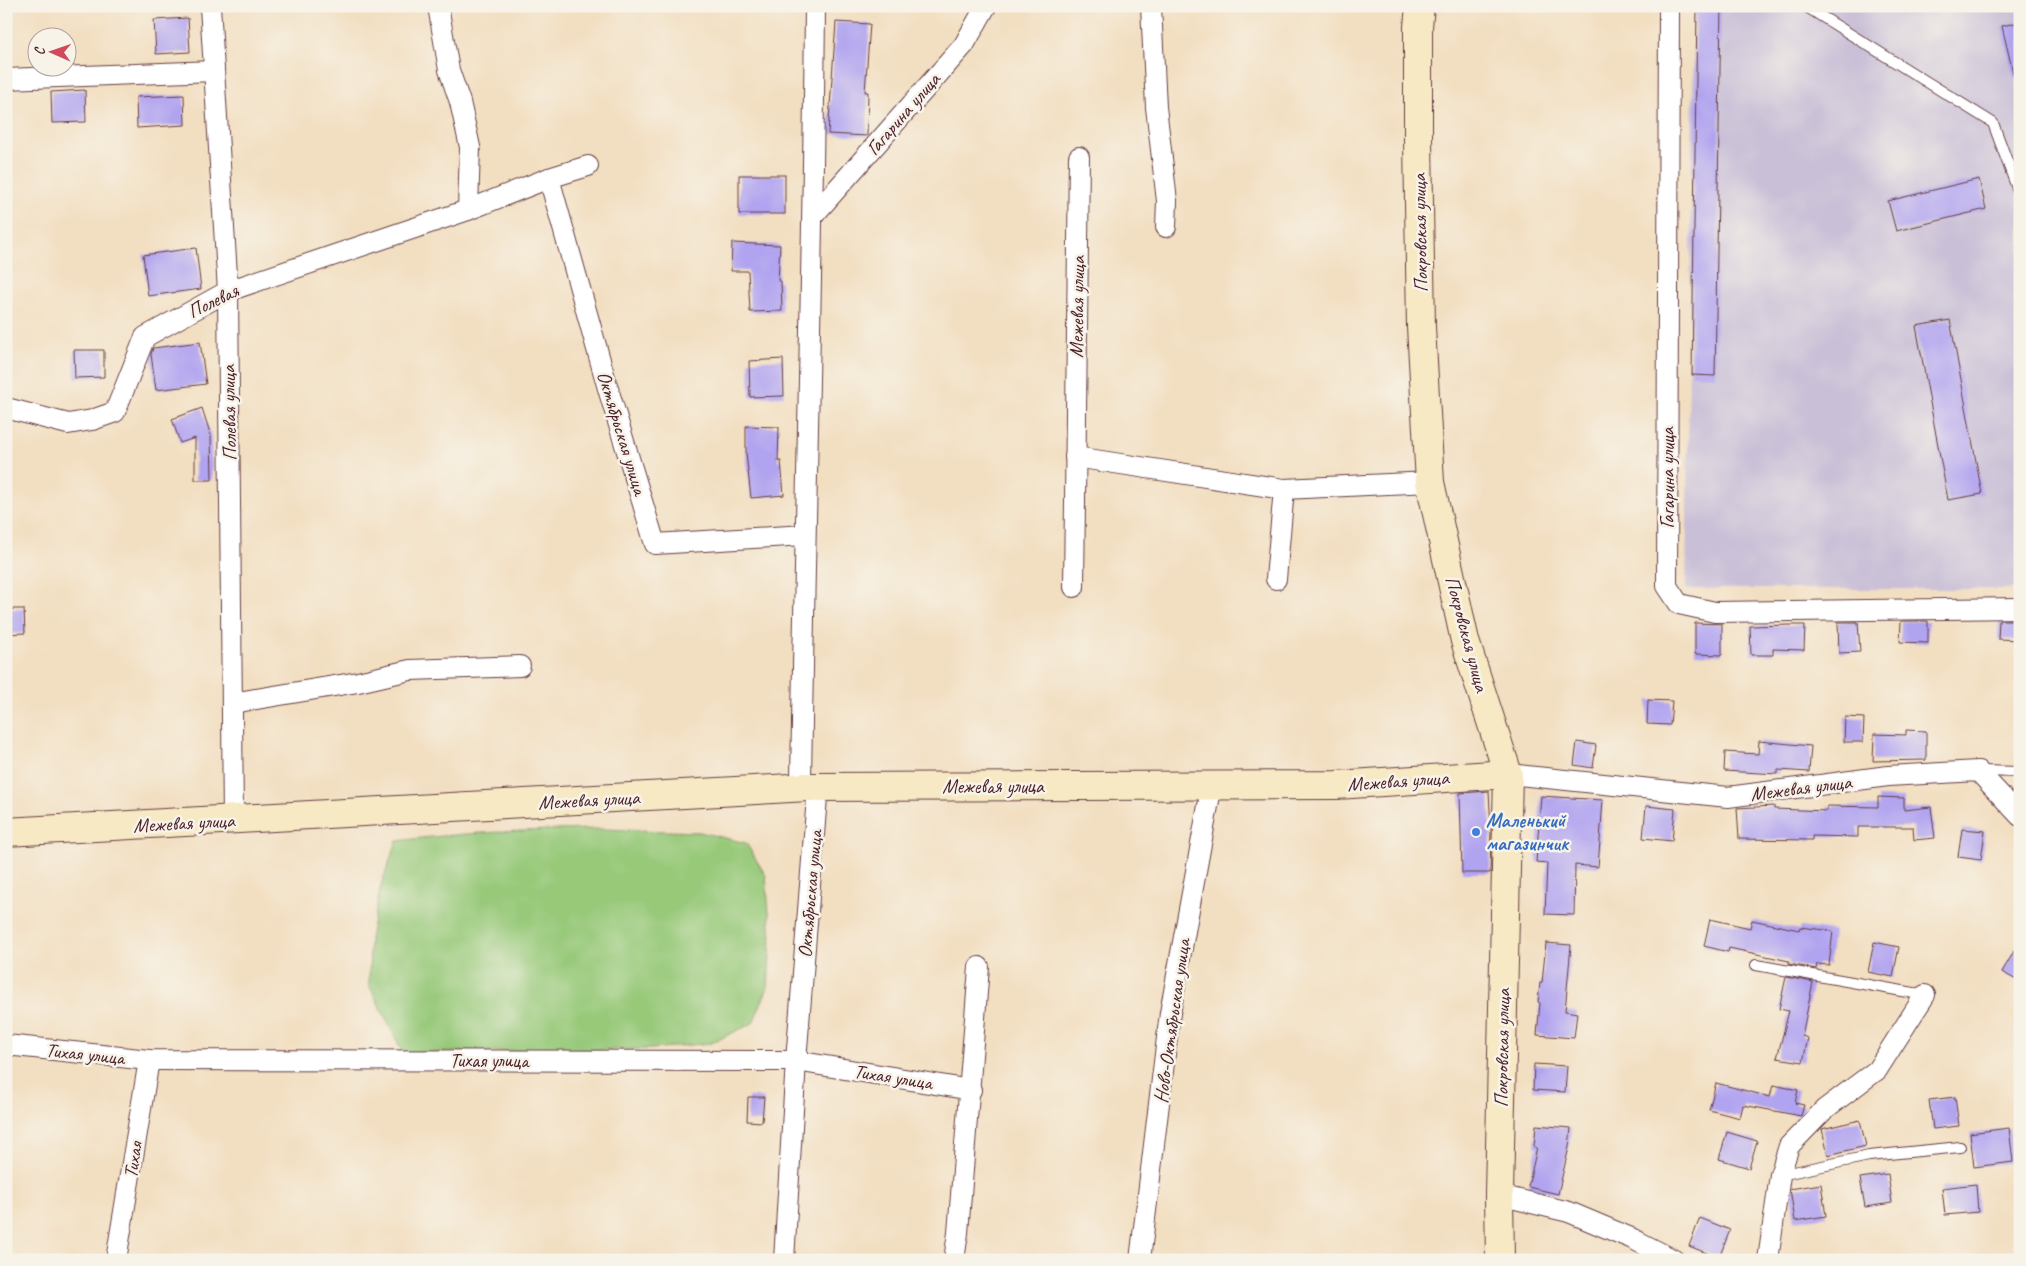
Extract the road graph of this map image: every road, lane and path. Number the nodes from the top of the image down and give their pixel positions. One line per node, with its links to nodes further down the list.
1 (210, 6): 9 (street, Полевая улица)
2 (438, 6): 15 (street)
3 (815, 6): 16 (street, Октябрьская улица)
4 (986, 6): 16 (street, Гагарина улица)
5 (1150, 6): 17 (street)
6 (1420, 6): 21 (street, Покровская улица)
7 (1669, 6): 26 (street, Гагарина улица)
8 (1805, 6): 14 (lane)
9 (214, 71): 10 (street); 18 (street, Полевая улица)
10 (6, 79)
11 (1079, 157): 20 (street, Межевая улица)
12 (588, 166): 13 (street, Полевая)
13 (549, 178): 15 (street, Полевая); 23 (street, Октябрьская улица)
14 (2020, 196)
15 (468, 210): 18 (street, Полевая)
16 (813, 216): 23 (street, Октябрьская улица)
17 (1166, 227)
18 (228, 291): 19 (street, Полевая); 28 (street, Полевая улица)
19 (6, 408)
20 (1076, 457): 22 (street); 25 (street, Межевая улица)
21 (1430, 482): 22 (street); 31 (street, Покровская улица)
22 (1284, 489): 24 (street)
23 (805, 534): 33 (street, Октябрьская улица)
24 (1276, 579)
25 (1074, 587)
26 (2020, 608)
27 (520, 666): 28 (street)
28 (232, 703): 35 (street, Полевая улица)
29 (1978, 771): 30 (lane, Межевая улица); 31 (street, Межевая улица); 34 (street)
30 (2020, 772)
31 (1508, 774): 32 (street, Межевая улица); 46 (street, Покровская улица)
32 (1212, 784): 33 (street, Межевая улица); 50 (street, Ново-Октябрьская улица)
33 (808, 787): 35 (street, Межевая улица); 42 (street, Октябрьская улица)
34 (2020, 816)
35 (233, 820): 36 (street, Межевая улица)
36 (6, 832)
37 (1756, 965): 39 (lane)
38 (980, 967): 43 (street)
39 (1925, 995): 45 (street)
40 (6, 1045): 41 (street, Тихая улица)
41 (149, 1060): 42 (street, Тихая улица); 47 (street, Тихая)
42 (796, 1061): 43 (street, Тихая улица); 48 (street, Октябрьская улица)
43 (971, 1090): 49 (street)
44 (1960, 1147): 45 (lane)
45 (1780, 1175): 53 (street)
46 (1499, 1195): 51 (street, Покровская улица); 52 (street)
47 (116, 1260)
48 (784, 1260)
49 (954, 1260)
50 (1140, 1260)
51 (1500, 1260)
52 (1674, 1260)
53 (1768, 1260)

